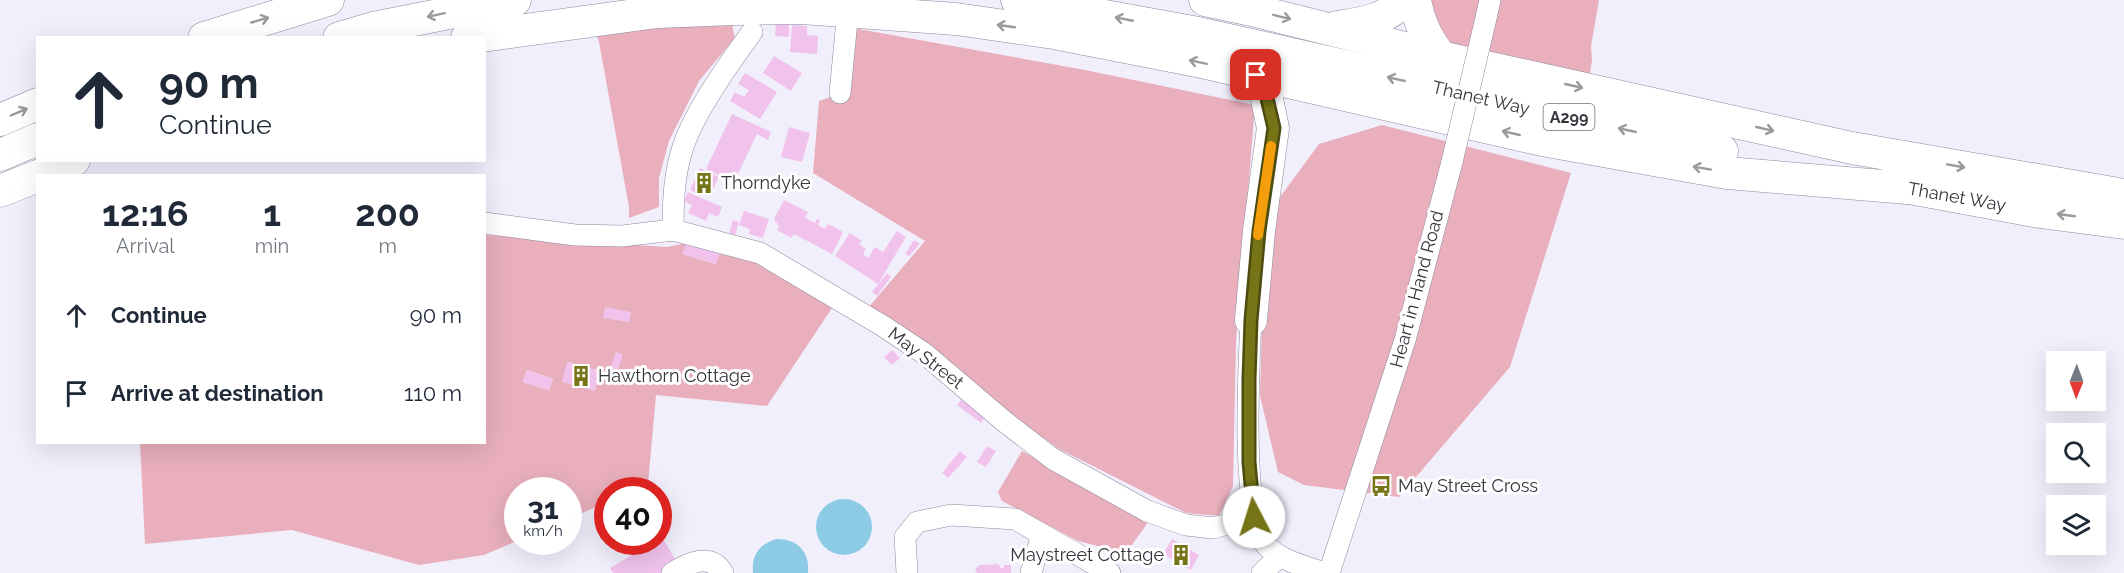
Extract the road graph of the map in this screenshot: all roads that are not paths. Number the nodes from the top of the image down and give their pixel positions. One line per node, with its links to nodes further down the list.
1 (328, 0): 11 (highway, one-way to 1)
2 (515, 0): 12 (highway, one-way to 12)
3 (1017, 0): 26 (highway, Thanet Way / A299, one-way to 3)
4 (1205, 0): 9 (highway, Thanet Way / A299, one-way to 9)
5 (1403, 0): 9 (highway)
6 (1415, 0): 14 (highway)
7 (1488, 9): 42 (street, Heart in Hand Road, bridge)
8 (848, 10): 13 (highway); 15 (highway, one-way to 8); 17 (street)
9 (1327, 28): 14 (highway, Thanet Way / A299)
10 (752, 32): 31 (street)
11 (211, 36)
12 (346, 36)
13 (482, 36)
14 (1441, 57): 28 (highway, Thanet Way / A299, one-way to 28)
15 (1256, 75): 16 (highway); 20 (highway)
16 (1314, 88): 20 (highway); 26 (highway, one-way to 16)
17 (840, 93)
18 (36, 105): 19 (highway, one-way to 18)
19 (0, 120)
20 (1274, 128): 32 (highway)
21 (36, 140): 22 (highway)
22 (0, 155)
23 (70, 162): 24 (highway)
24 (42, 174)
25 (36, 177): 27 (highway)
26 (1907, 188): 30 (highway, Thanet Way / A299, one-way to 26)
27 (0, 191)
28 (2124, 195)
29 (486, 223): 31 (street, May Street)
30 (2124, 223)
31 (673, 230): 33 (street, May Street)
32 (1251, 320): 33 (street)
33 (1254, 517): 35 (street)
34 (1042, 534): 38 (street); 39 (street); 40 (street)
35 (1280, 556): 41 (street); 42 (street)
36 (672, 573): 37 (street)
37 (723, 573)
38 (907, 573)
39 (1031, 573)
40 (1110, 573)
41 (1262, 573)
42 (1326, 573)

